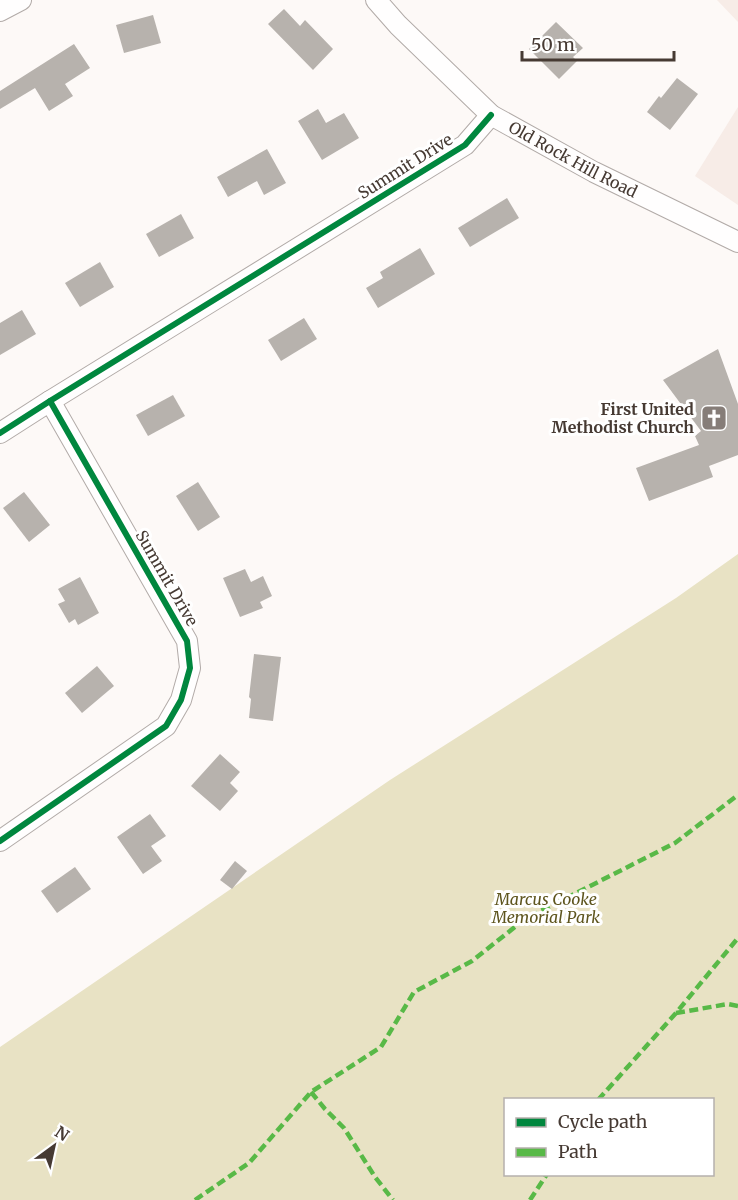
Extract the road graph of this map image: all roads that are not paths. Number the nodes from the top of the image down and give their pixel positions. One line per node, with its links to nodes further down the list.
1 (21, 0): 3 (street)
2 (376, 0): 4 (street, Old Rock Hill Road)
3 (0, 11)
4 (491, 115): 5 (street, Old Rock Hill Road); 6 (street, Summit Drive)
5 (738, 242)
6 (50, 400): 7 (street, Summit Drive); 8 (street, Summit Drive)
7 (0, 433)
8 (0, 841)

